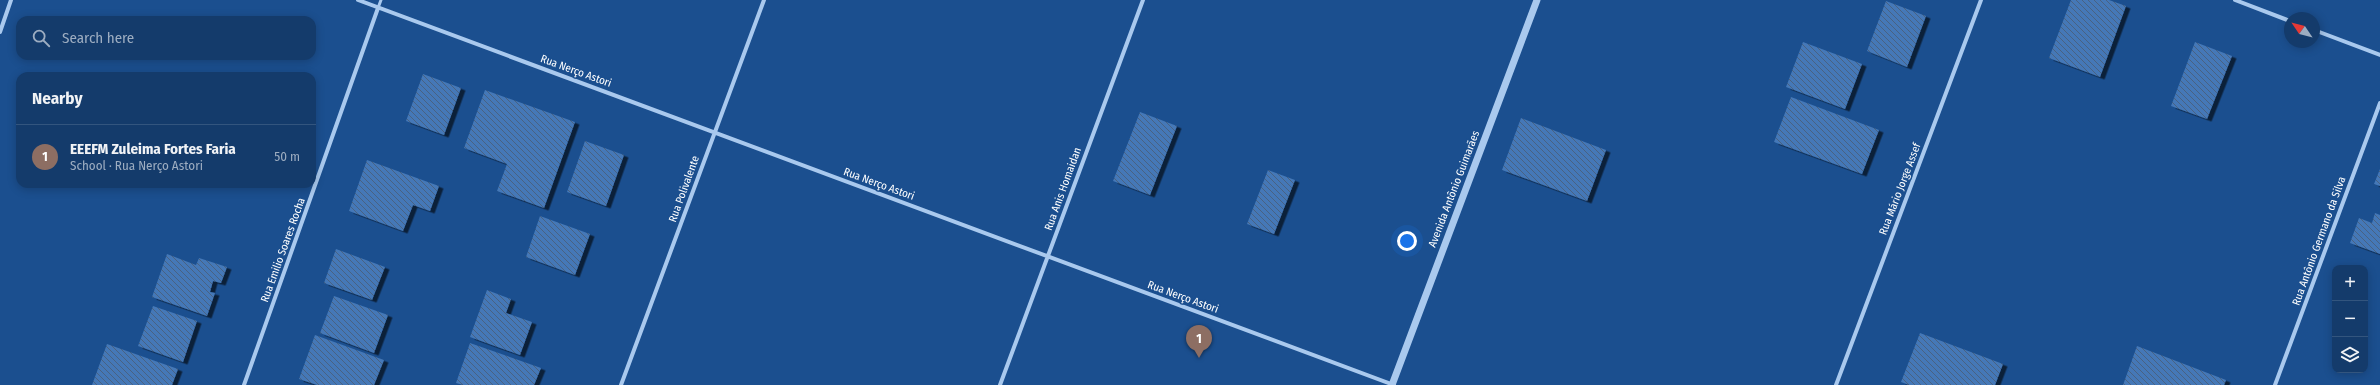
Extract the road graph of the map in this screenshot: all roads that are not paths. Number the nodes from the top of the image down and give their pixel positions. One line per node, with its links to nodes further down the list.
1 (11, 0): 11 (street)
2 (358, 0): 9 (street, Rua Nerço Astori)
3 (381, 0): 9 (lane)
4 (764, 0): 15 (street, Rua Polivalente)
5 (1143, 0): 18 (street, Rua Anis Homaidan)
6 (1537, 0): 22 (street, Avenida Antônio Guimarães)
7 (1982, 0): 23 (street, Rua Mário Jorge Assef)
8 (2235, 0): 10 (street)
9 (378, 8): 15 (street, Rua Nerço Astori); 16 (street, Rua Emilio Soares Rocha)
10 (2284, 19)
11 (0, 32)
12 (2320, 32): 13 (street)
13 (2380, 55)
14 (2380, 103): 24 (street, Rua Antônio Germano da Silva)
15 (714, 132): 18 (street, Rua Nerço Astori); 20 (street, Rua Polivalente)
16 (316, 182)
17 (314, 188): 19 (street, Rua Emilio Soares Rocha)
18 (1048, 256): 21 (street, Rua Anis Homaidan); 22 (street, Rua Nerço Astori)
19 (244, 385)
20 (621, 385)
21 (1000, 385)
22 (1393, 385)
23 (1836, 385)
24 (2275, 385)

